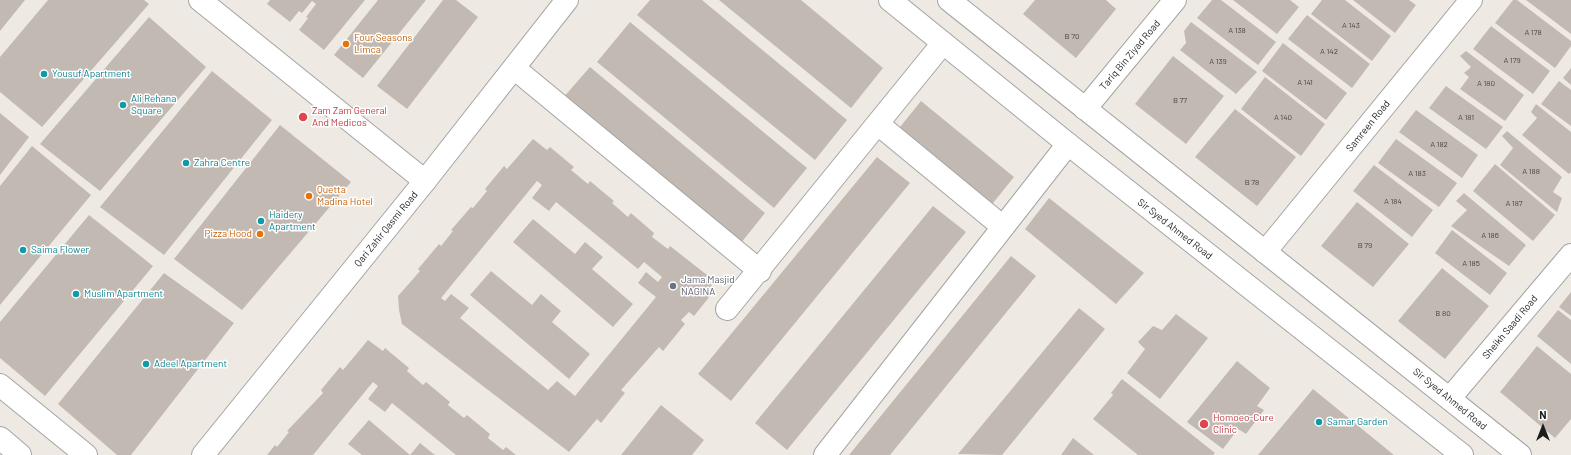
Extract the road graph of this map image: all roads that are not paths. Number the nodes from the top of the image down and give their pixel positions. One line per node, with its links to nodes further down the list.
1 (200, 0): 12 (street)
2 (568, 0): 8 (street, Qari Zahir Qasmi Road)
3 (890, 0): 7 (street, Sir Syed Ahmed Road)
4 (948, 0): 9 (street, Sir Syed Ahmed Road)
5 (1175, 0): 9 (street, Tariq Bin Ziyad Road)
6 (1471, 0): 14 (street, Samreen Road)
7 (944, 43): 10 (street); 11 (street, Sir Syed Ahmed Road)
8 (514, 68): 12 (street, Qari Zahir Qasmi Road); 16 (street)
9 (1084, 109): 14 (street, Sir Syed Ahmed Road)
10 (878, 124): 13 (street); 16 (street)
11 (1068, 144): 13 (street); 26 (street, Sir Syed Ahmed Road)
12 (425, 181): 24 (street, Qari Zahir Qasmi Road)
13 (1003, 227): 25 (street)
14 (1265, 252): 19 (street, Sir Syed Ahmed Road)
15 (1571, 255): 19 (street, Sheikh Saadi Road)
16 (760, 270): 17 (street)
17 (727, 309)
18 (0, 385): 23 (street)
19 (1450, 398): 21 (street, Sir Syed Ahmed Road)
20 (0, 438): 22 (street)
21 (1513, 453)
22 (20, 455)
23 (86, 455)
24 (202, 455)
25 (825, 455)
26 (1462, 455)

